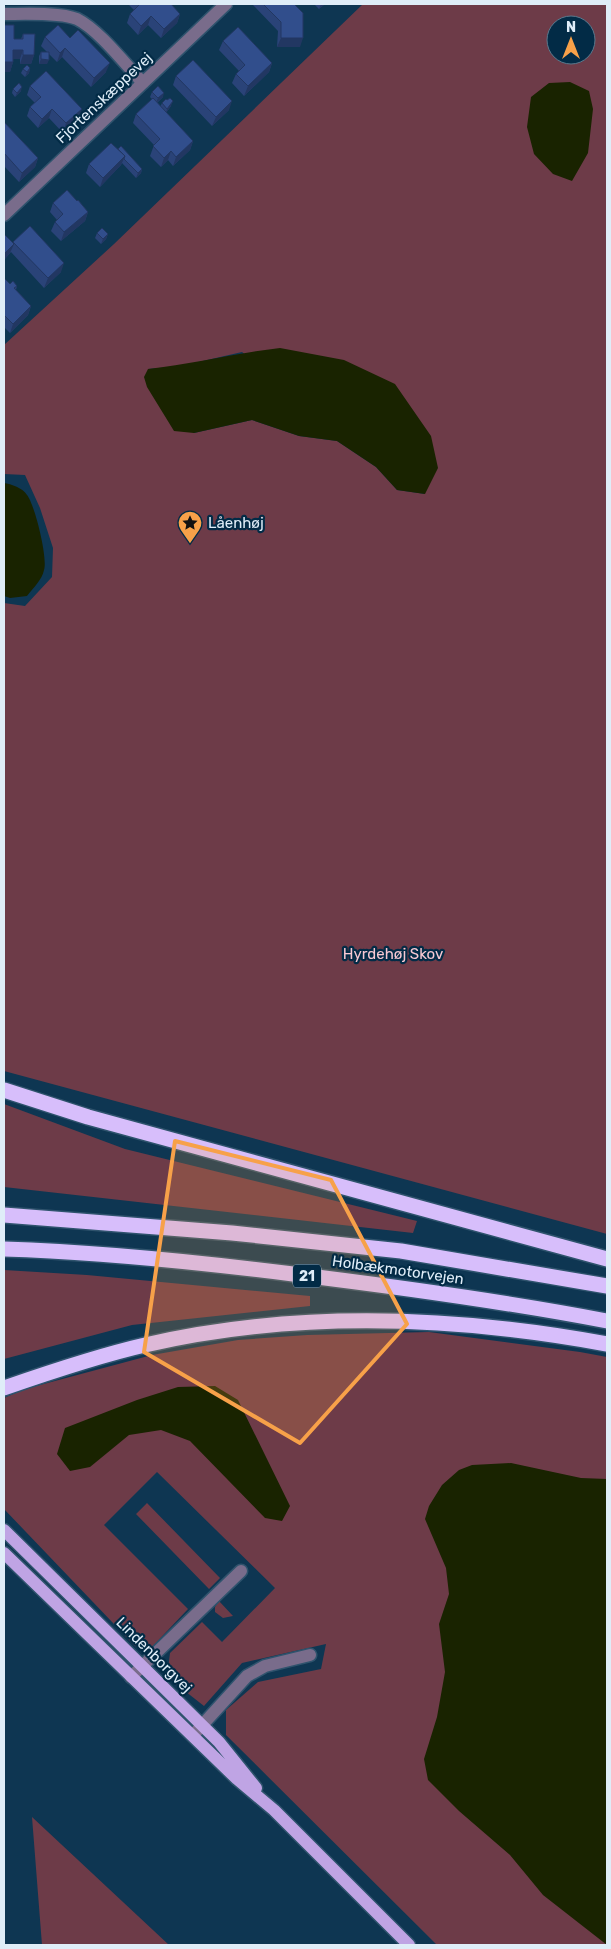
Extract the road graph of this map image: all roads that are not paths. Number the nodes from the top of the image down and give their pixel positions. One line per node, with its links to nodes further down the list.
1 (226, 4): 3 (street, Fjortenskæppevej)
2 (4, 14): 3 (street)
3 (143, 83): 4 (street, Fjortenskæppevej)
4 (4, 215)
5 (4, 1090): 8 (highway)
6 (4, 1215): 9 (highway, Holbækmotorvejen / 21)
7 (4, 1248): 10 (highway, Holbækmotorvejen / 21)
8 (607, 1259)
9 (607, 1286)
10 (607, 1321)
11 (607, 1344): 12 (highway)
12 (4, 1388)
13 (4, 1530): 17 (main road, Lindenborgvej)
14 (4, 1553): 18 (main road, Lindenborgvej)
15 (241, 1571): 17 (street)
16 (310, 1655): 19 (street)
17 (143, 1666): 18 (street); 19 (main road, Lindenborgvej)
18 (131, 1677): 20 (main road, Lindenborgvej)
19 (202, 1725): 20 (street); 21 (main road, Lindenborgvej)
20 (192, 1736): 21 (main road, Lindenborgvej)
21 (274, 1810): 22 (main road, Lindenborgvej)
22 (409, 1945)

